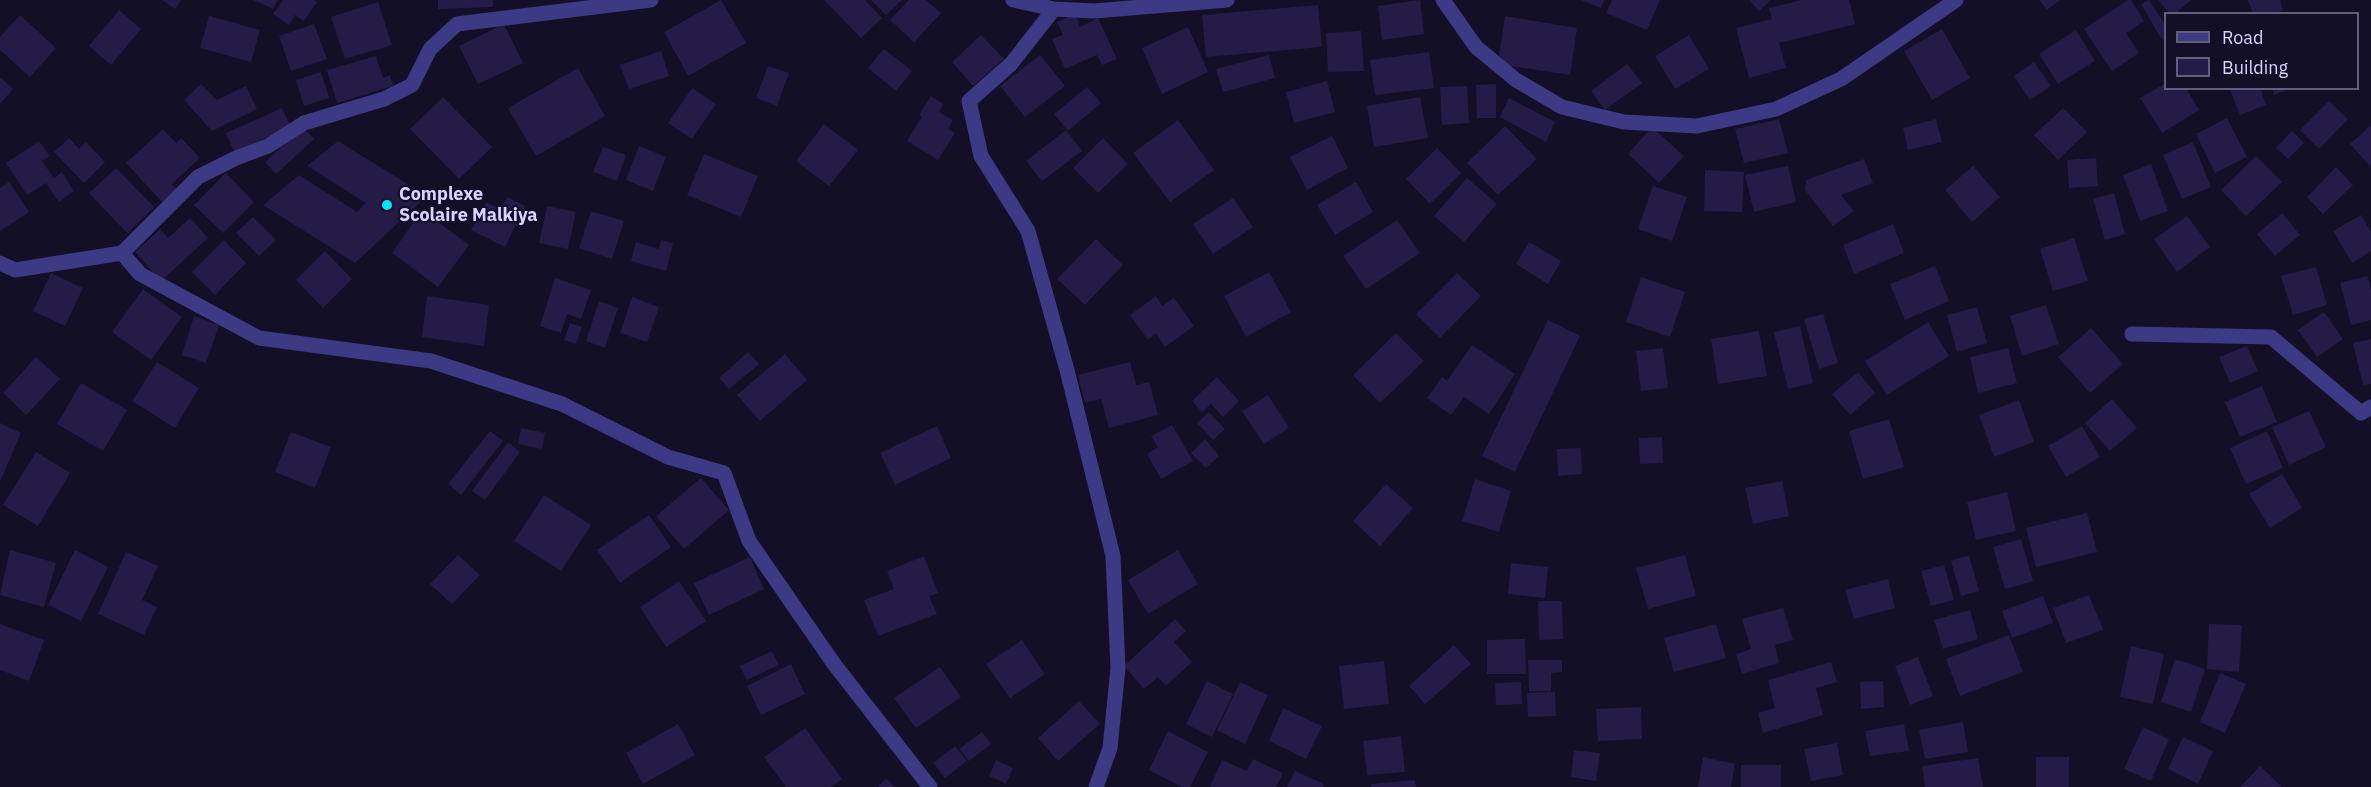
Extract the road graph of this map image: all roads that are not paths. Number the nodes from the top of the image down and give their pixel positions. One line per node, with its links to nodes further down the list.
1 (651, 0): 7 (street)
2 (1013, 0): 6 (street)
3 (1227, 0): 6 (street)
4 (1443, 0): 5 (street)
5 (1956, 0)
6 (1054, 9): 12 (street)
7 (122, 253): 8 (street); 11 (street)
8 (0, 263)
9 (2132, 334): 10 (street)
10 (2371, 407)
11 (930, 787)
12 (1096, 787)

